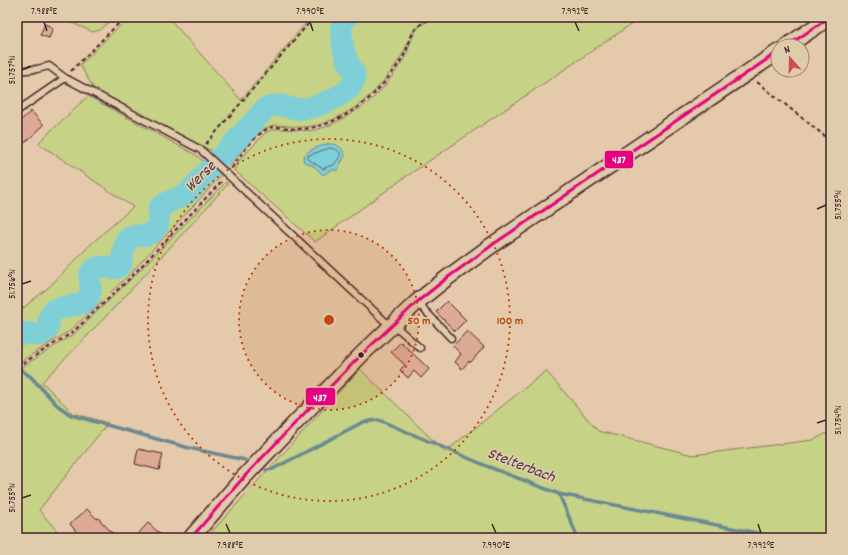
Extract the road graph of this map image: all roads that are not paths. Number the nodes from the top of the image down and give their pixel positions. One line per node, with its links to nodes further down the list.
1 (830, 17): 2 (street)
2 (799, 38)
3 (770, 57): 7 (street)
4 (17, 71): 5 (lane)
5 (65, 78): 6 (lane); 8 (lane)
6 (17, 112)
7 (417, 302): 8 (street); 9 (lane)
8 (392, 325): 10 (lane); 11 (street)
9 (451, 338)
10 (420, 348)
11 (191, 538)

